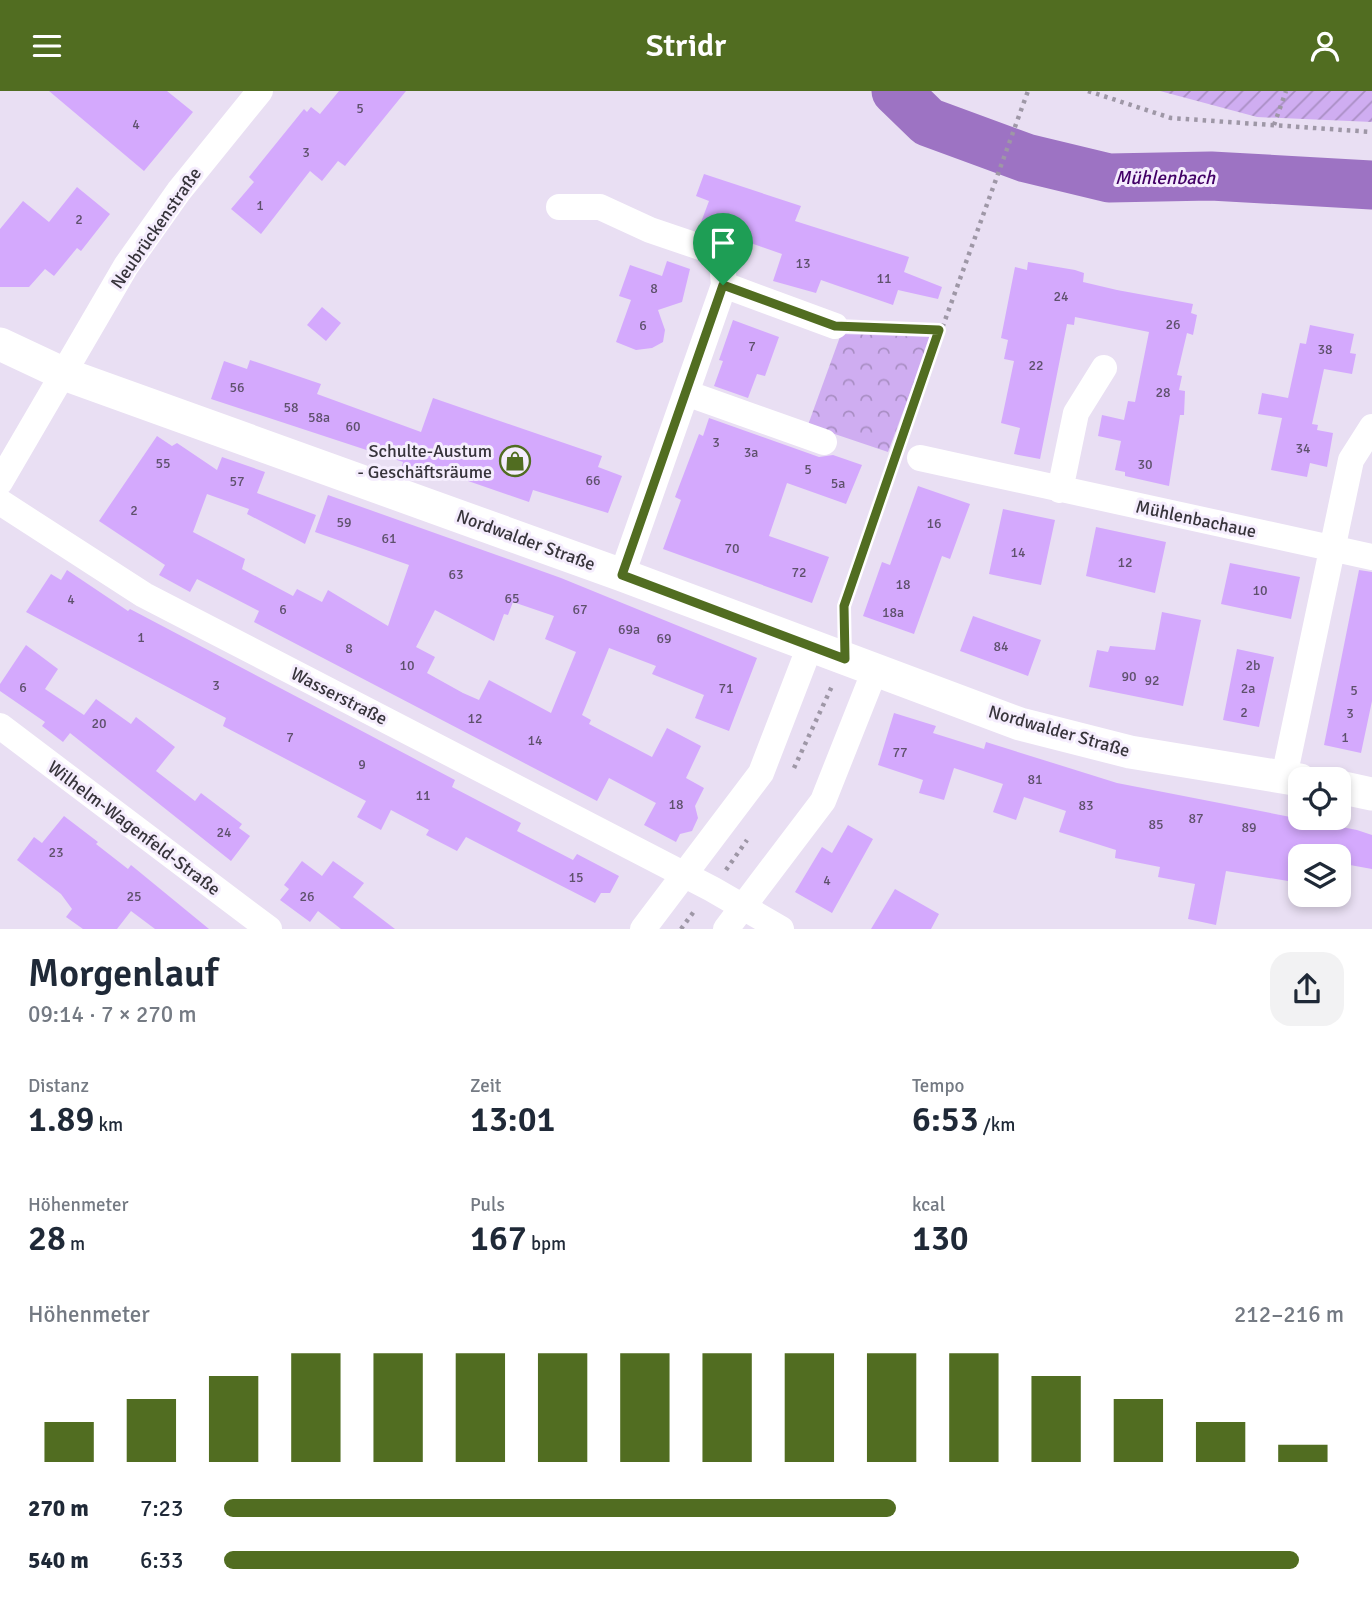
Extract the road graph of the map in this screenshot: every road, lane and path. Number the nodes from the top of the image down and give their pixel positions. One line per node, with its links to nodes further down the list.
1 (260, 91): 13 (street, Neubrückenstraße)
2 (1028, 91): 10 (path)
3 (1088, 91): 5 (path)
4 (1286, 91): 5 (path)
5 (1274, 125): 6 (path)
6 (1372, 132)
7 (559, 207): 8 (street)
8 (723, 285): 9 (street); 14 (street)
9 (835, 326): 10 (path)
10 (939, 330): 25 (path)
11 (0, 344): 13 (main road, Nordwalder Straße)
12 (1104, 368): 19 (street)
13 (64, 374): 18 (street, Neubrückenstraße); 23 (main road, Nordwalder Straße)
14 (686, 393): 16 (street); 23 (street)
15 (1372, 427): 21 (street)
16 (824, 442)
17 (920, 458): 19 (street, Mühlenbachaue)
18 (0, 482)
19 (1060, 490): 21 (street, Mühlenbachaue)
20 (0, 502): 31 (street, Wasserstraße)
21 (1332, 549): 22 (street, Mühlenbachaue); 27 (street)
22 (1372, 557)
23 (622, 575): 24 (main road, Nordwalder Straße)
24 (810, 646): 25 (main road, Nordwalder Straße); 31 (street)
25 (860, 664): 28 (main road, Nordwalder Straße); 32 (street)
26 (0, 726): 33 (street, Wilhelm-Wagenfeld-Straße)
27 (1294, 767)
28 (1288, 778)
29 (1351, 790): 30 (main road)
30 (1372, 794)
31 (685, 876): 32 (street, Wasserstraße); 34 (street)
32 (743, 907): 35 (street); 36 (street, Wasserstraße)
33 (269, 929)
34 (643, 929)
35 (726, 929)
36 (781, 929)

